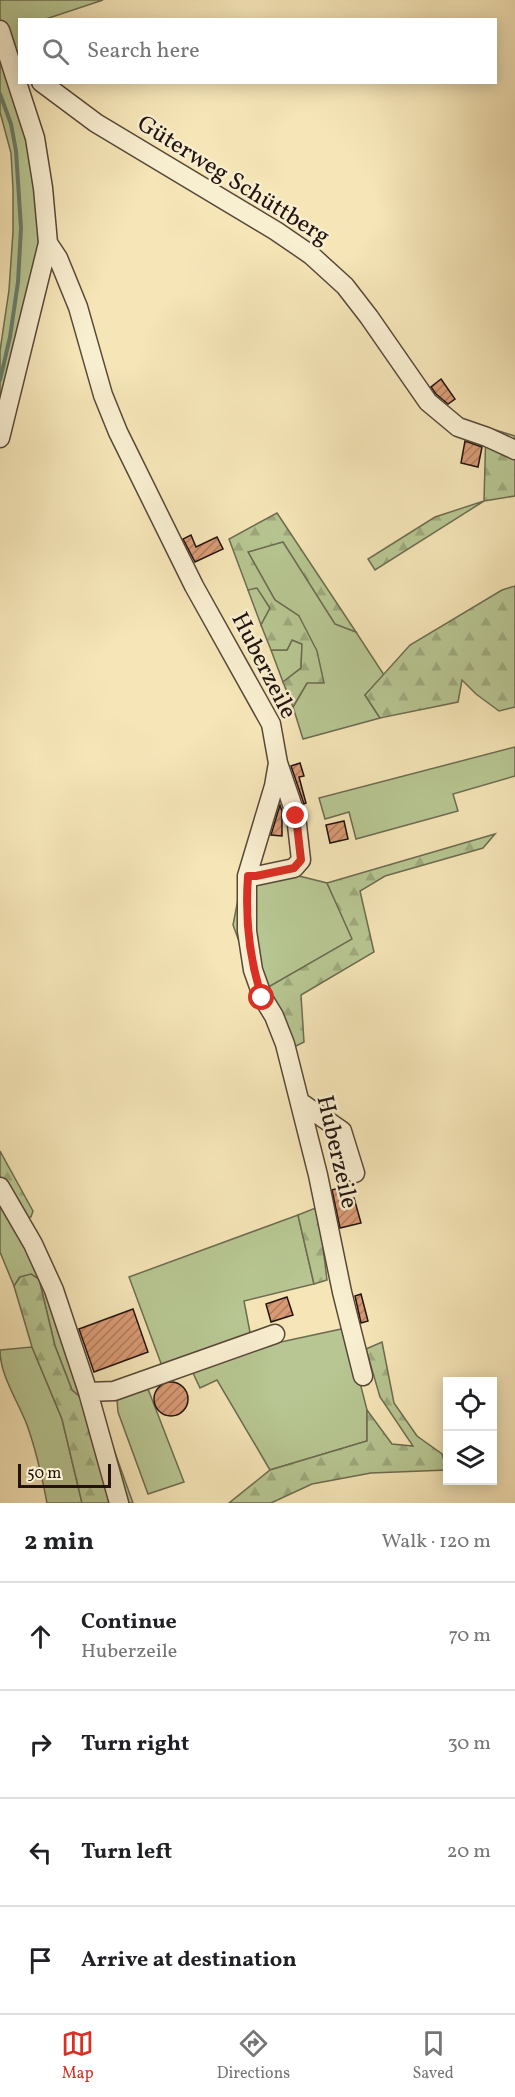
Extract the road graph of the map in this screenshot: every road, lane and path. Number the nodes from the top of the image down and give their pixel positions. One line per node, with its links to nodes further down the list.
1 (0, 30): 2 (street)
2 (14, 60): 3 (street)
3 (18, 76)
4 (20, 84): 6 (street)
5 (45, 87): 6 (street); 9 (street, Güterweg Schüttberg)
6 (23, 97): 7 (street)
7 (48, 243): 8 (street); 10 (street, Huberzeile)
8 (0, 438)
9 (515, 450)
10 (278, 763): 11 (street, Huberzeile); 11 (street)
11 (248, 876): 12 (street, Huberzeile)
12 (300, 1102): 13 (street); 16 (street, Huberzeile)
13 (355, 1173)
14 (0, 1187): 17 (street)
15 (275, 1334): 17 (street)
16 (363, 1376)
17 (88, 1392): 18 (street)
18 (119, 1503)

